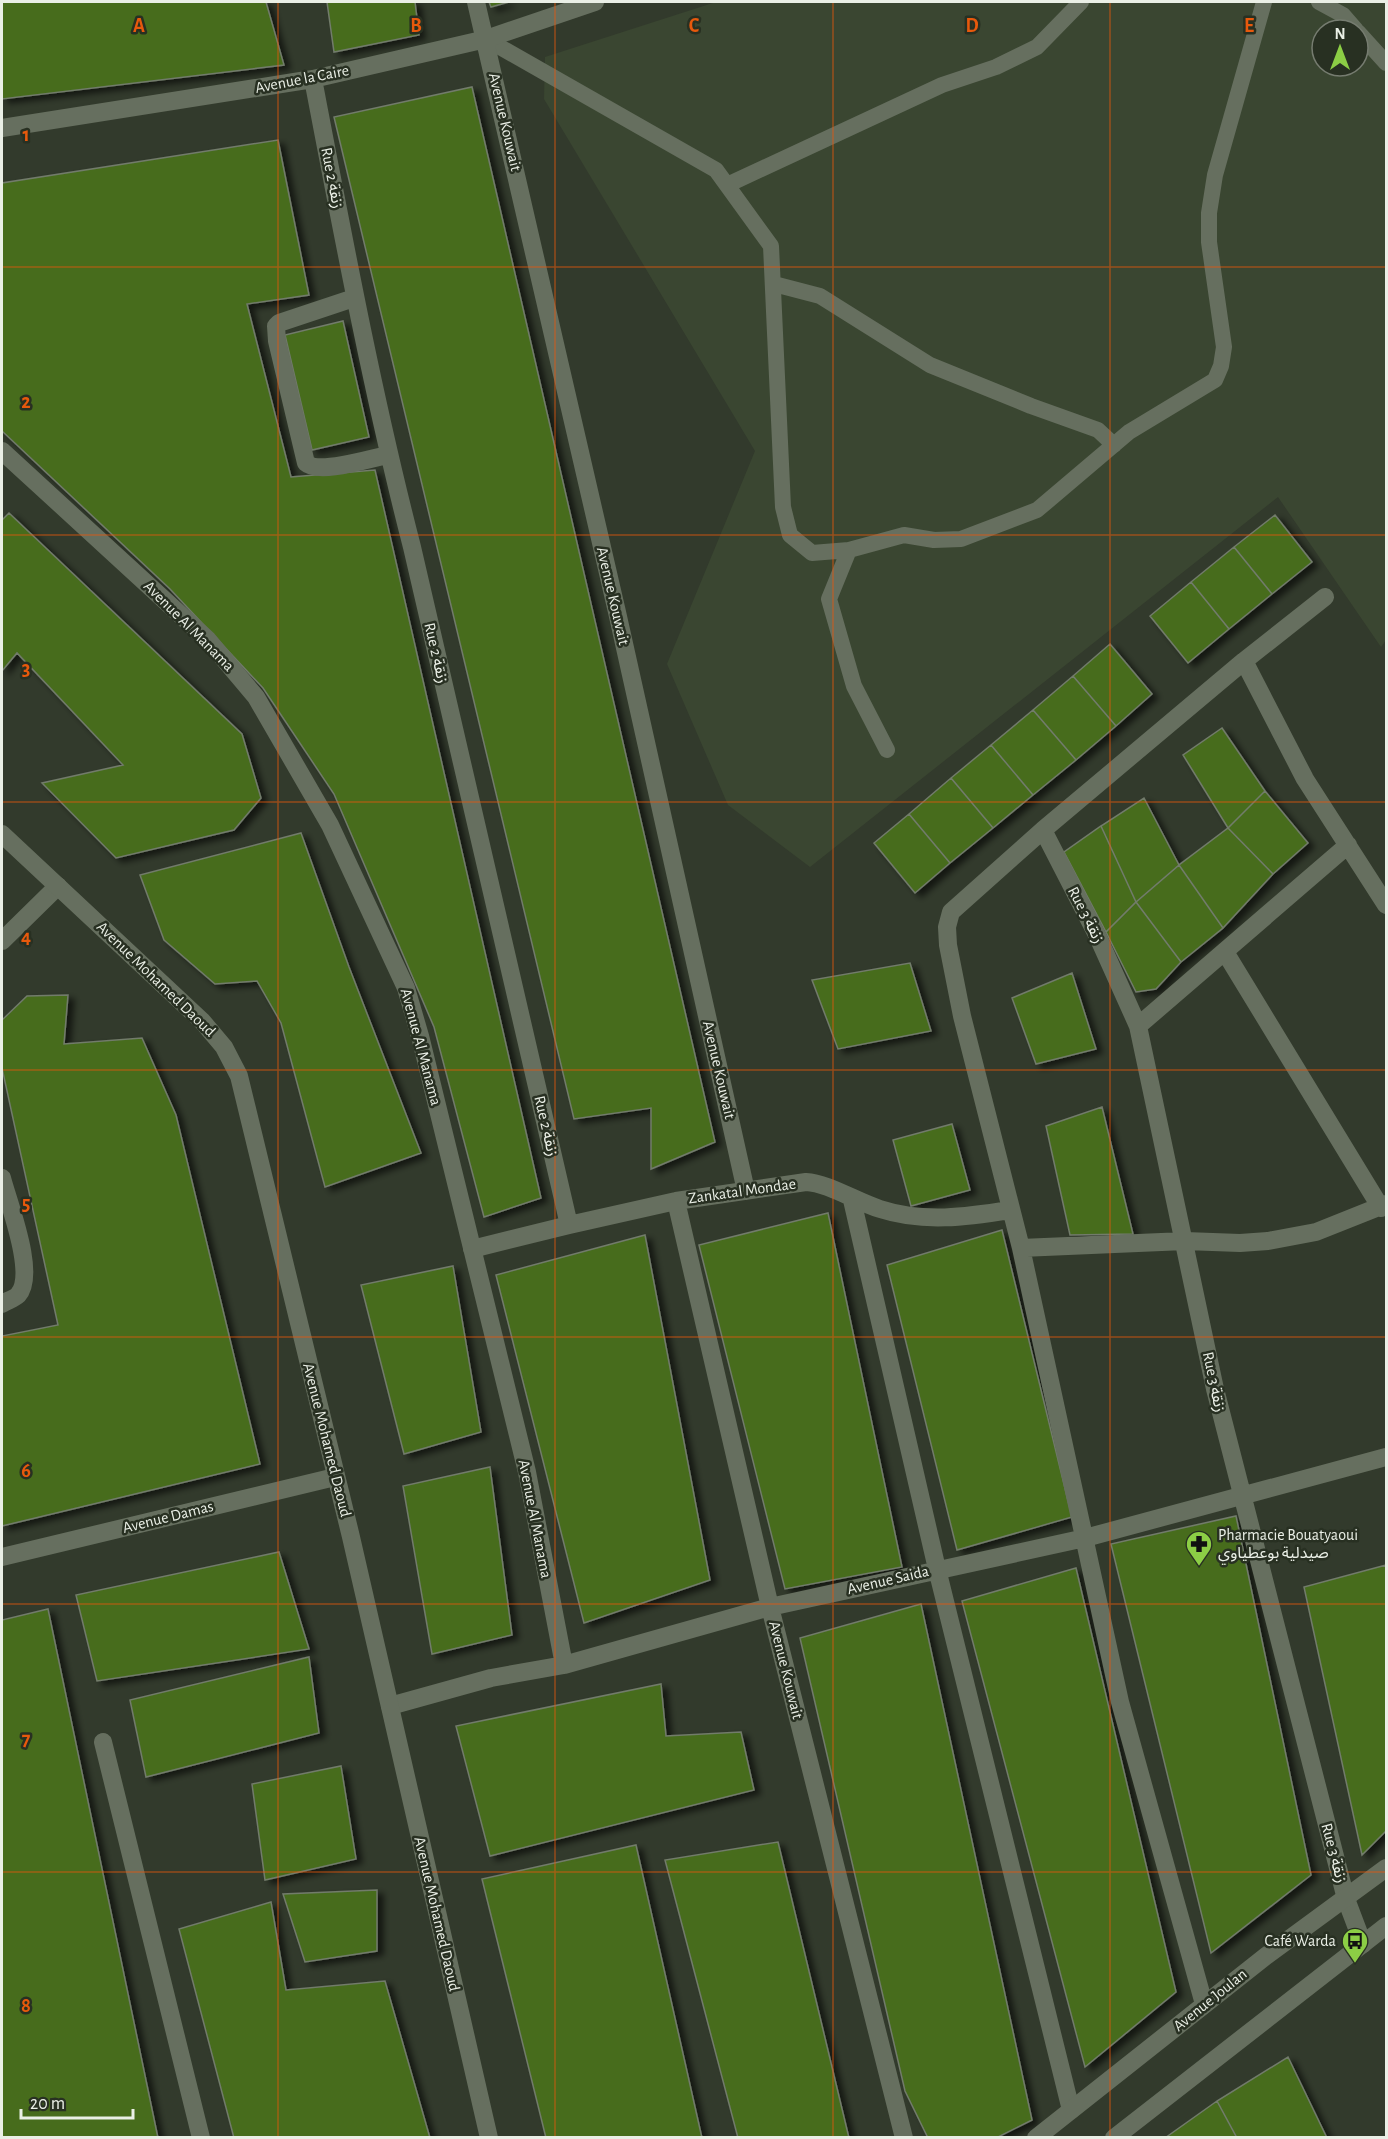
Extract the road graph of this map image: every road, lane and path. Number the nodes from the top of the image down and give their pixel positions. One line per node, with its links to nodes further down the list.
1 (476, 2): 7 (street, Avenue Kouwait)
2 (595, 2): 7 (street, Avenue la Caire)
3 (1081, 2): 12 (lane)
4 (1264, 2): 15 (lane)
5 (1319, 2): 6 (lane)
6 (1346, 18)
7 (486, 39): 10 (street, Avenue la Caire); 12 (lane); 31 (street, Avenue Kouwait)
8 (1370, 45): 9 (lane)
9 (1386, 63)
10 (313, 79): 11 (street, Avenue la Caire); 14 (street, Rue 2 زنقة)
11 (2, 129)
12 (727, 185): 13 (lane)
13 (774, 285): 15 (lane); 18 (lane)
14 (354, 298): 17 (street, Rue 2 زنقة); 17 (street)
15 (1114, 445): 18 (lane)
16 (2, 451): 39 (street, Avenue Al Manama)
17 (388, 455): 36 (street, Rue 2 زنقة)
18 (849, 550): 21 (lane)
19 (1325, 597): 20 (street)
20 (1244, 661): 22 (street); 24 (street)
21 (887, 750)
22 (1043, 830): 29 (street, Rue 3 زنقة); 35 (street)
23 (2, 834): 25 (street, Avenue Mohamed Daoud)
24 (1348, 845): 26 (street); 28 (street)
25 (58, 886): 27 (street); 42 (street, Avenue Mohamed Daoud)
26 (1386, 905)
27 (2, 941)
28 (1225, 952): 29 (street); 34 (street)
29 (1138, 1026): 37 (street, Rue 3 زنقة)
30 (2, 1178): 40 (street)
31 (746, 1191): 32 (street, Zankatal Mondae); 33 (street, Zankatal Mondae)
32 (852, 1200): 35 (street, Zankatal Mondae); 46 (street)
33 (676, 1201): 36 (street, Zankatal Mondae); 47 (street, Avenue Kouwait)
34 (1384, 1206): 37 (street)
35 (1010, 1209): 38 (street)
36 (568, 1225): 39 (street, Zankatal Mondae)
37 (1185, 1241): 38 (street); 43 (street, Rue 3 زنقة)
38 (1021, 1248): 44 (street)
39 (472, 1249): 48 (street, Avenue Al Manama)
40 (2, 1304)
41 (1386, 1457): 43 (street, Avenue Saida)
42 (335, 1477): 45 (street, Avenue Damas); 49 (street, Avenue Mohamed Daoud)
43 (1241, 1497): 44 (street, Avenue Saida); 52 (street, Rue 3 زنقة)
44 (1085, 1538): 46 (street, Avenue Saida); 55 (street)
45 (2, 1557)
46 (937, 1569): 47 (street, Avenue Saida); 56 (street)
47 (770, 1607): 48 (street, Avenue Saida); 59 (street, Avenue Kouwait)
48 (564, 1665): 49 (street, Avenue Saida)
49 (390, 1706): 58 (street, Avenue Mohamed Daoud)
50 (103, 1742): 57 (street)
51 (1386, 1868): 52 (street, Avenue Joulan)
52 (1346, 1899): 54 (street, Rue 3 زنقة); 55 (street, Avenue Joulan)
53 (1386, 1926): 54 (street)
54 (1363, 1944): 61 (street)
55 (1203, 2004): 56 (street, Avenue Joulan)
56 (1071, 2109): 60 (street, Avenue Joulan)
57 (201, 2138)
58 (489, 2138)
59 (904, 2138)
60 (1036, 2138)
61 (1114, 2138)

